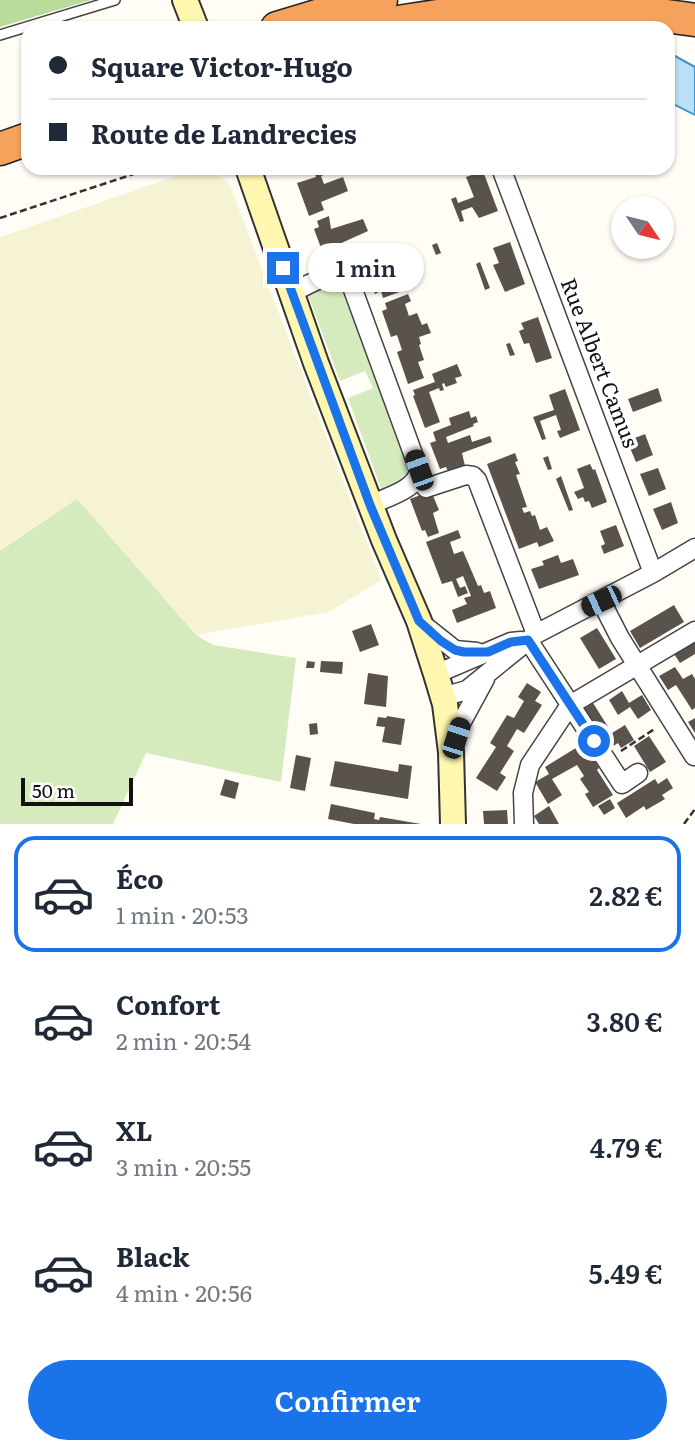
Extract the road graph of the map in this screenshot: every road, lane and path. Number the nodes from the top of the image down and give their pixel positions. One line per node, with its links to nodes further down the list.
1 (114, 0): 5 (lane)
2 (382, 0): 7 (highway)
3 (186, 1): 6 (main road)
4 (695, 20): 8 (highway)
5 (46, 21)
6 (193, 21)
7 (300, 21)
8 (407, 21)
9 (21, 29): 10 (lane)
10 (0, 35)
11 (21, 120): 12 (highway)
12 (0, 127)
13 (21, 142): 14 (highway)
14 (0, 149)
15 (131, 175): 18 (path)
16 (250, 175): 19 (main road)
17 (505, 175): 23 (street, Rue Albert Camus)
18 (0, 218)
19 (291, 293): 20 (street); 21 (main road)
20 (418, 478): 21 (street); 27 (street)
21 (370, 505): 25 (main road)
22 (695, 548): 23 (street)
23 (653, 573): 24 (street)
24 (601, 601): 27 (street); 29 (street)
25 (419, 621): 28 (street); 31 (main road)
26 (695, 631): 29 (street)
27 (532, 637): 28 (street); 30 (street); 32 (street)
28 (488, 652): 31 (street)
29 (637, 665): 32 (street); 33 (street)
30 (487, 674): 31 (street); 34 (street)
31 (439, 685): 34 (main road)
32 (570, 705): 36 (street); 40 (street)
33 (671, 719): 35 (street); 36 (path)
34 (452, 752): 39 (main road)
35 (694, 756)
36 (607, 760): 37 (street)
37 (638, 773)
38 (695, 809): 41 (path)
39 (453, 824)
40 (524, 824)
41 (684, 824)

